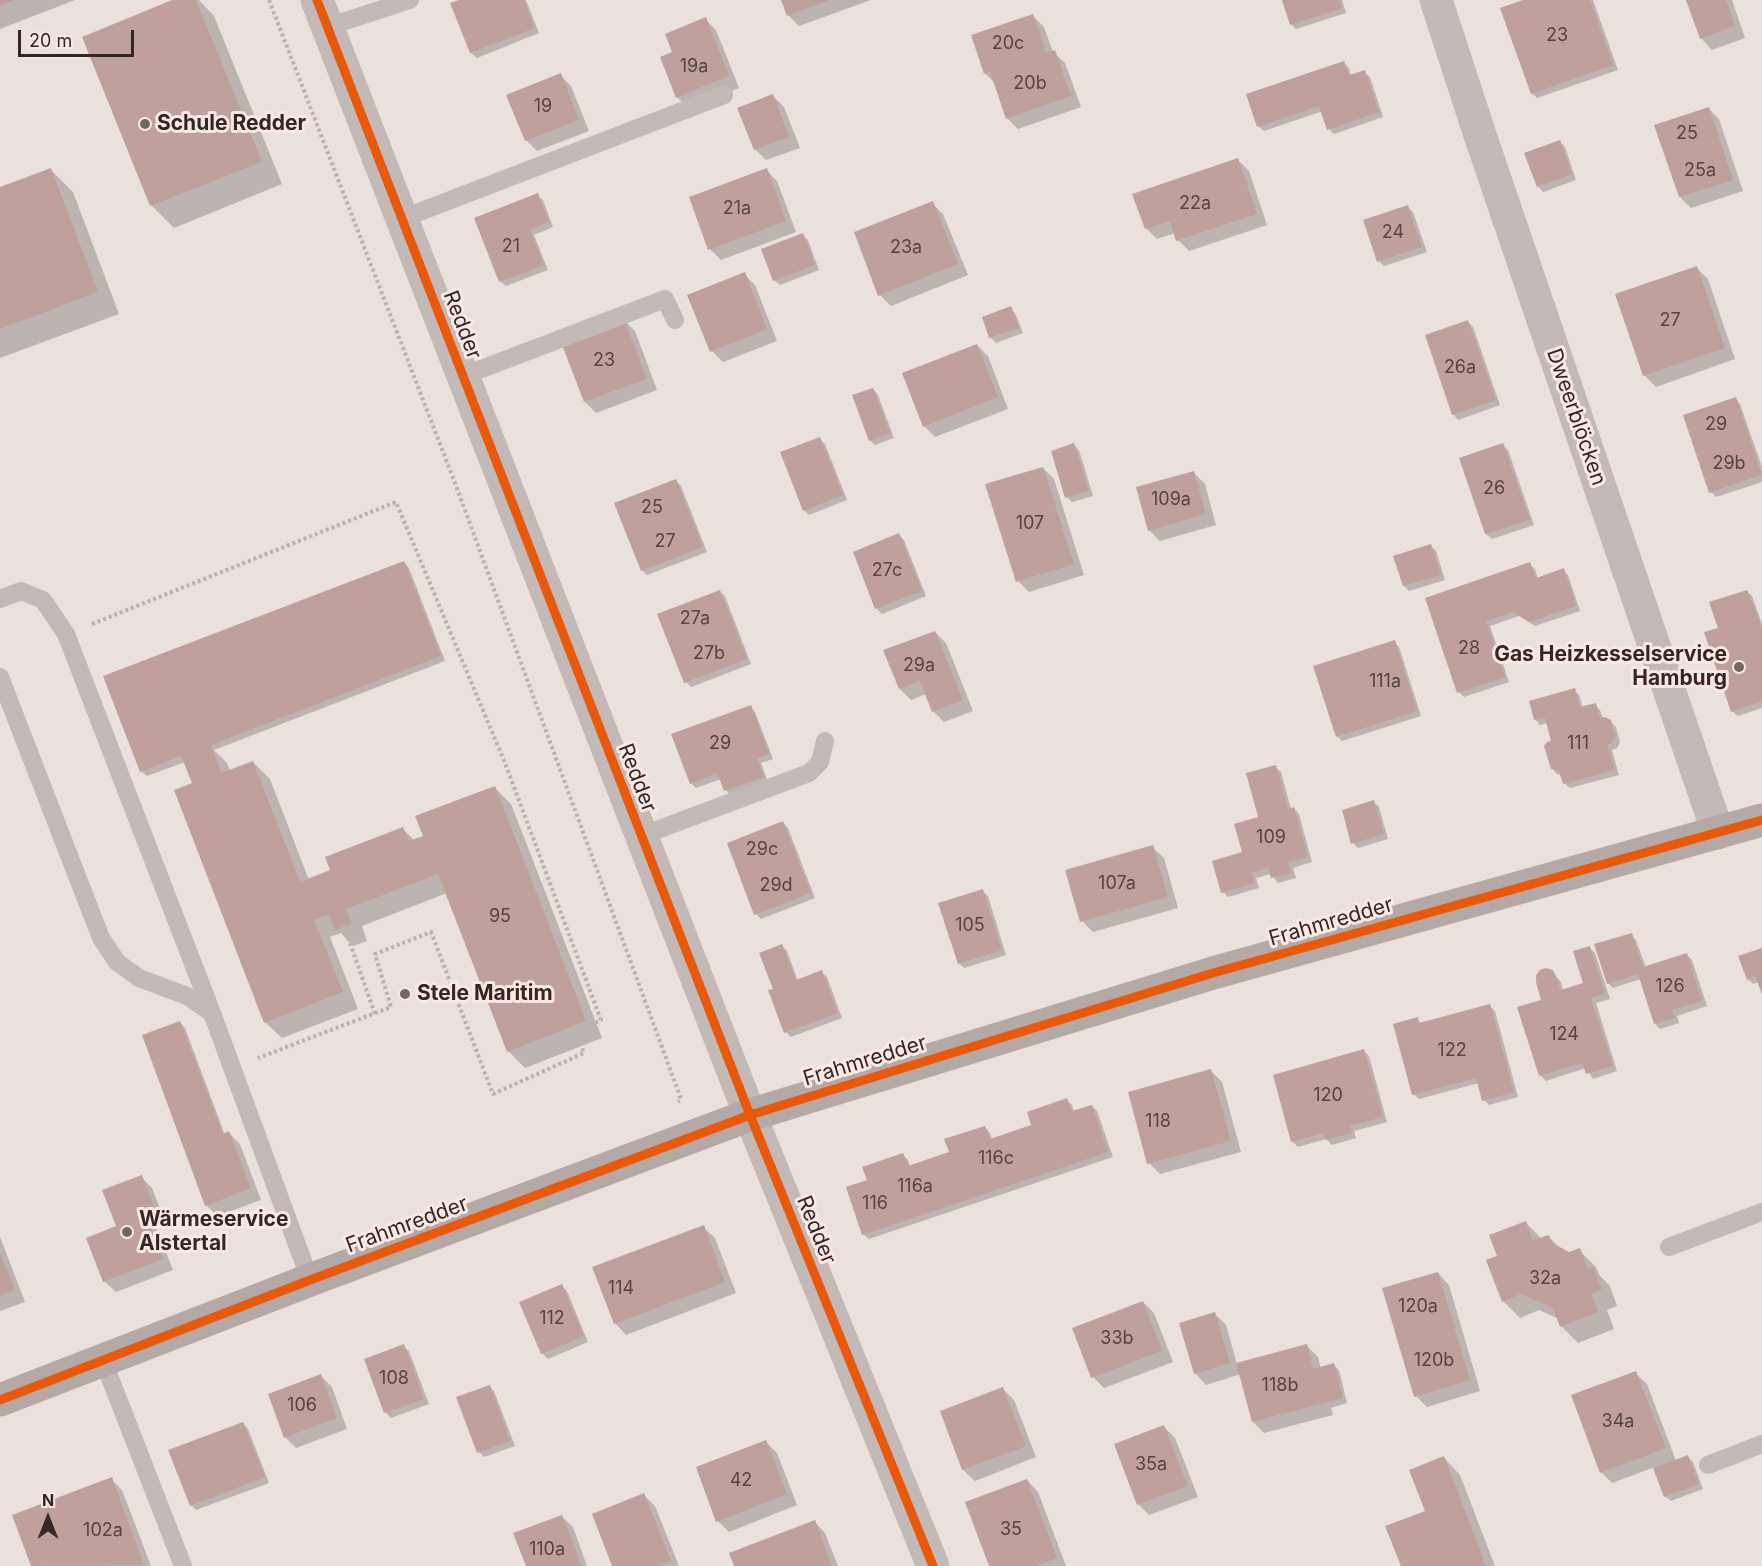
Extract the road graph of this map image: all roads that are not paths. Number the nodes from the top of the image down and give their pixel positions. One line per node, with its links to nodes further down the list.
1 (410, 0): 3 (lane)
2 (1436, 0): 12 (street, Dweerblöcken)
3 (322, 14): 5 (street, Redder)
4 (724, 95): 5 (lane)
5 (401, 219): 7 (street, Redder)
6 (675, 321): 7 (lane)
7 (463, 376): 13 (street, Redder)
8 (0, 599): 14 (lane)
9 (0, 677): 14 (lane)
10 (825, 741): 13 (lane)
11 (1762, 820): 12 (street, Frahmredder)
12 (1718, 833): 15 (street, Frahmredder)
13 (641, 836): 15 (street, Redder)
14 (212, 1013): 18 (lane)
15 (750, 1115): 18 (street, Frahmredder); 24 (street, Redder)
16 (1762, 1212): 17 (lane)
17 (1669, 1247)
18 (310, 1280): 19 (street, Frahmredder)
19 (103, 1360): 20 (street, Frahmredder); 23 (lane)
20 (0, 1400)
21 (1762, 1444): 22 (lane)
22 (1708, 1465)
23 (183, 1566)
24 (933, 1566)

